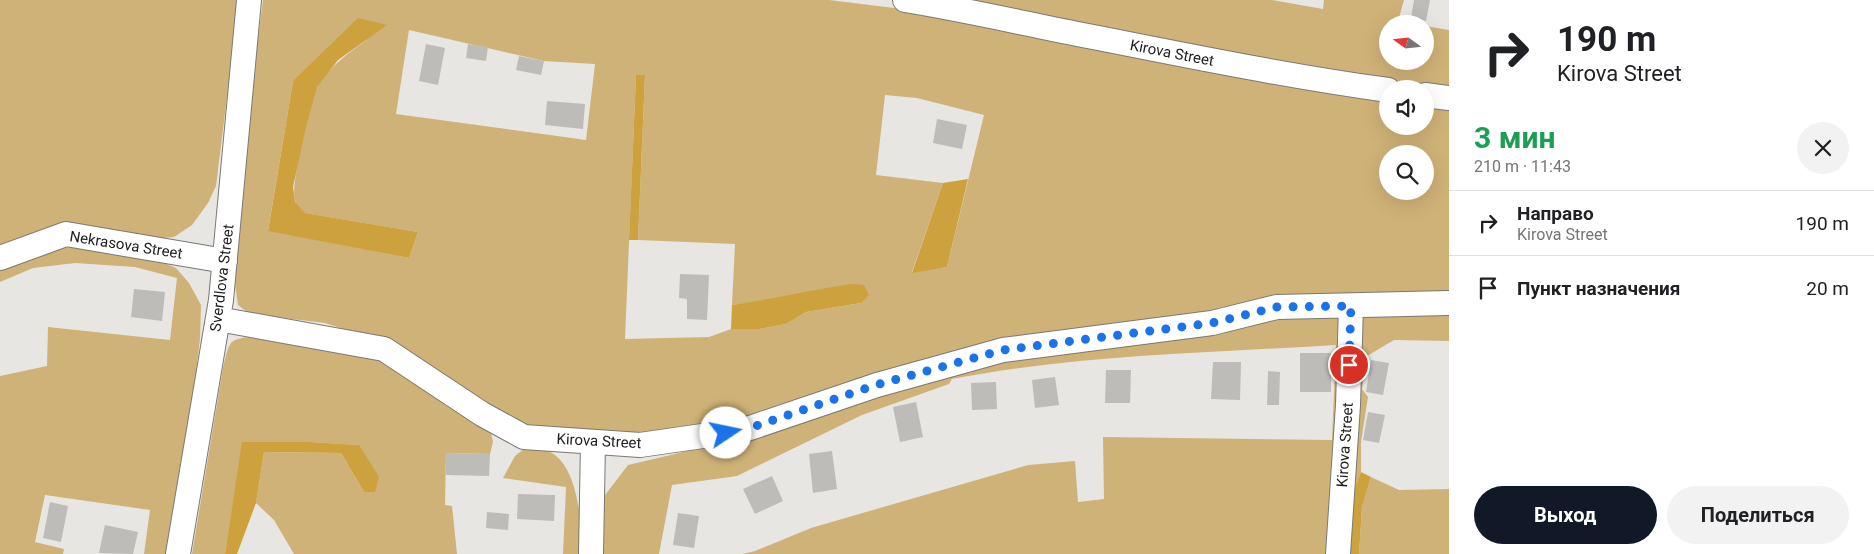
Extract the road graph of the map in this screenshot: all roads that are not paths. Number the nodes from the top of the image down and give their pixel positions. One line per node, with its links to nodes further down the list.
1 (249, 0): 8 (street, Sverdlova Street)
2 (905, 0): 3 (street, Kirova Street)
3 (963, 4): 4 (street, Kirova Street)
4 (1379, 89)
5 (1434, 96): 6 (street)
6 (1449, 98)
7 (0, 258): 8 (street, Nekrasova Street)
8 (225, 261): 11 (street, Sverdlova Street)
9 (1449, 303): 10 (street, Kirova Street)
10 (1351, 306): 12 (street, Kirova Street); 15 (street, Kirova Street)
11 (218, 319): 12 (street, Kirova Street); 13 (street, Sverdlova Street)
12 (593, 442): 14 (street)
13 (178, 554)
14 (591, 554)
15 (1338, 554)

